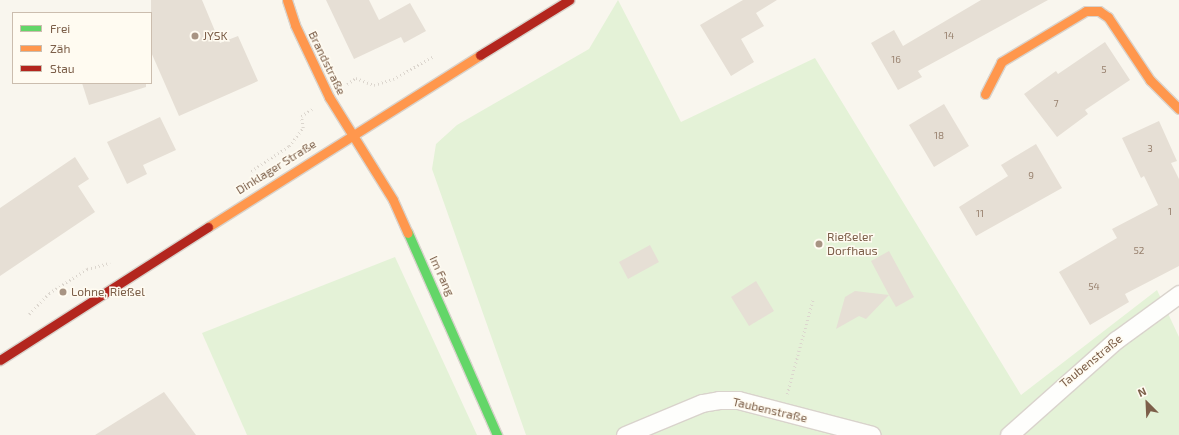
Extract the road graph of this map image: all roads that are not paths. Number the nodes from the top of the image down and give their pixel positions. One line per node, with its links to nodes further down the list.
1 (287, 0): 5 (street, Brandstraße)
2 (569, 0): 5 (street, Dinklager Straße)
3 (985, 94): 4 (street)
4 (1179, 108)
5 (352, 134): 7 (street, Dinklager Straße); 8 (street, Im Fang)
6 (1179, 294): 11 (street, Taubenstraße)
7 (0, 360)
8 (497, 435)
9 (625, 435): 10 (street, Taubenstraße)
10 (872, 435)
11 (1009, 435)

